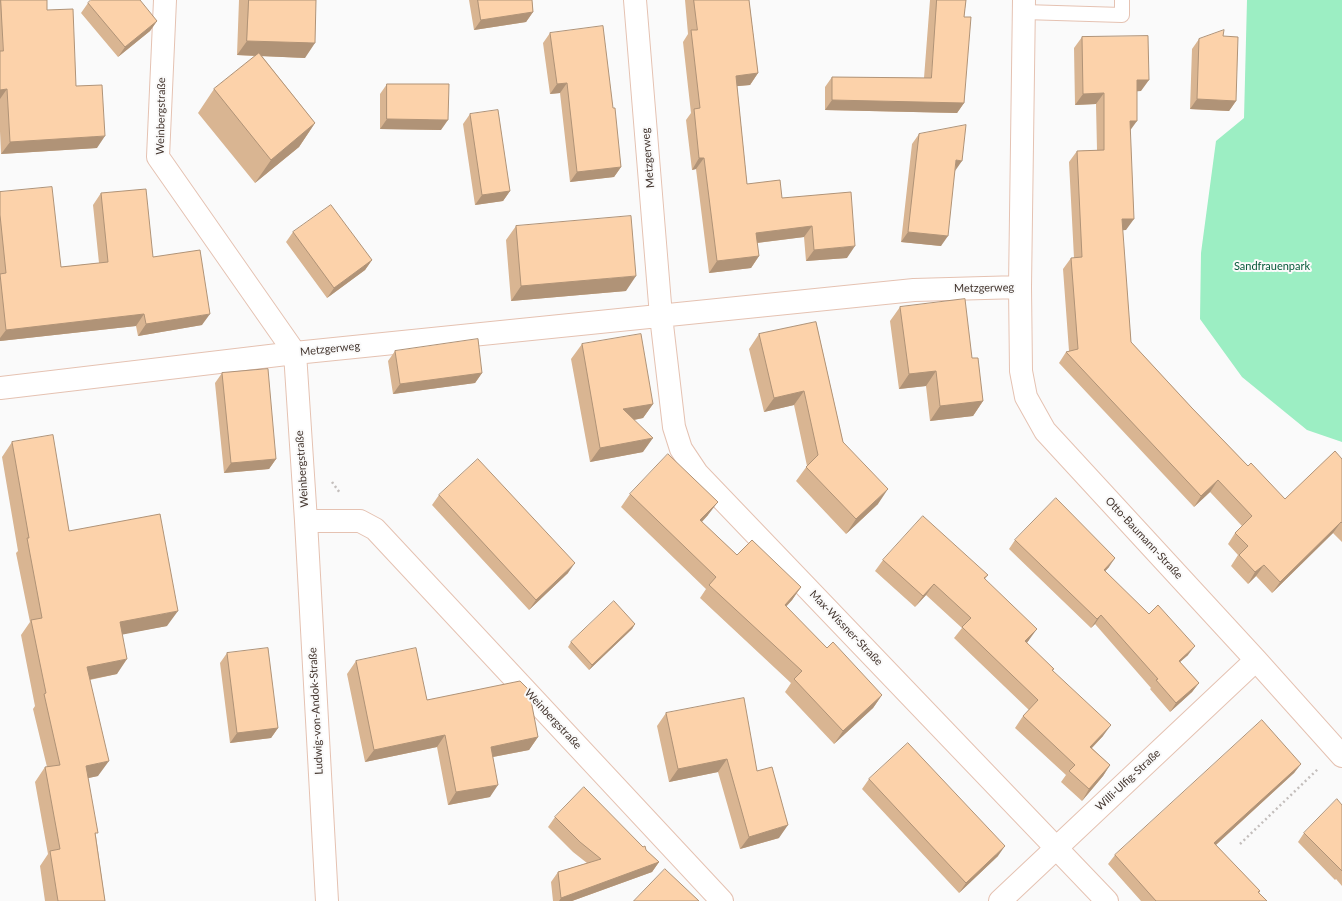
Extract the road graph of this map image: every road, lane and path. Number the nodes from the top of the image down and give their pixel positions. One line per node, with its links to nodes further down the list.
1 (165, 0): 7 (street, Weinbergstraße)
2 (635, 0): 6 (street, Metzgerweg)
3 (1122, 0): 4 (lane)
4 (1024, 6): 5 (street, Metzgerweg)
5 (1020, 288): 6 (street, Metzgerweg); 10 (street, Otto-Baumann-Straße)
6 (661, 316): 7 (street, Metzgerweg); 13 (street, Max-Wissner-Straße)
7 (295, 353): 8 (street, Metzgerweg); 9 (street, Weinbergstraße)
8 (0, 388)
9 (306, 521): 14 (street, Ludwig-von-Andok-Straße); 15 (street, Weinbergstraße)
10 (1256, 660): 11 (street, Otto-Baumann-Straße); 13 (street, Willi-Ulfig-Straße)
11 (1340, 753): 12 (path)
12 (1240, 844)
13 (1057, 848): 16 (street, Willi-Ulfig-Straße); 17 (street, Max-Wissner-Straße)
14 (327, 901)
15 (722, 901)
16 (1000, 901)
17 (1107, 901)

